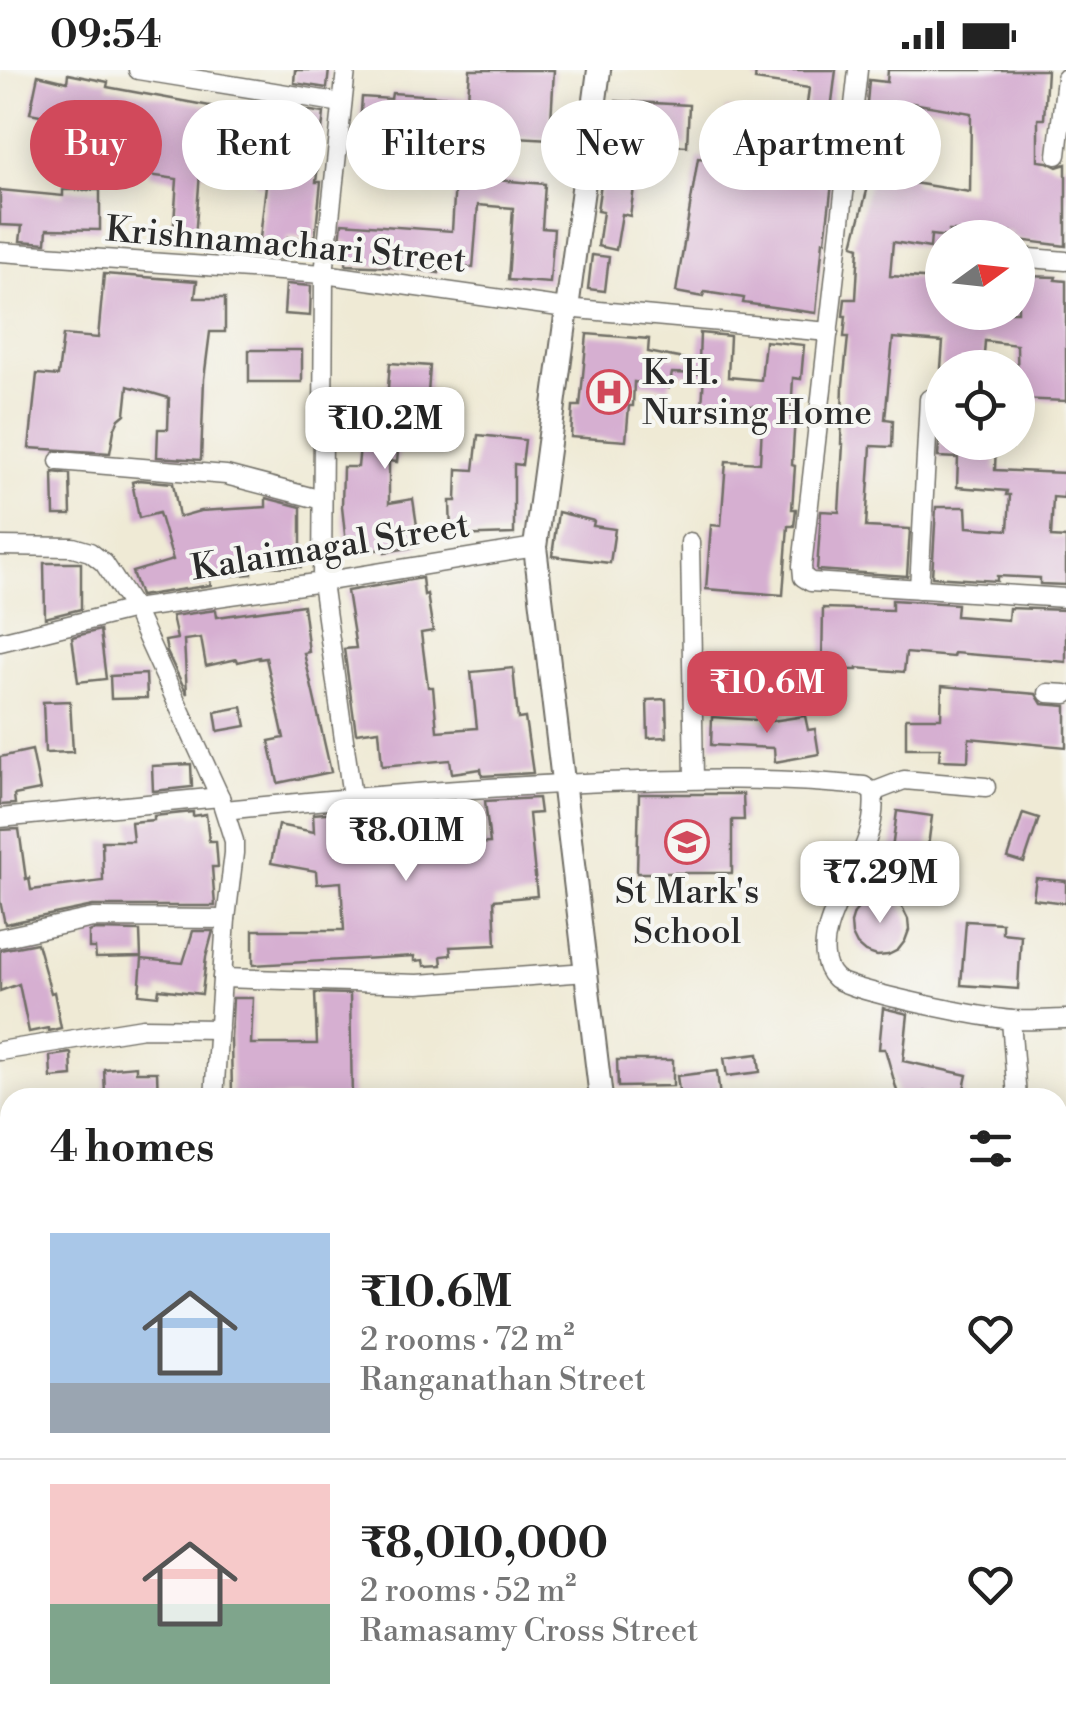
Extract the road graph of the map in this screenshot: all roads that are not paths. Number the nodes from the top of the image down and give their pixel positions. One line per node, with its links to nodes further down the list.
1 (138, 70): 6 (street)
2 (346, 70): 6 (street)
3 (599, 70): 12 (street)
4 (858, 70): 13 (street)
5 (1066, 78): 7 (street)
6 (342, 102): 11 (street)
7 (1057, 155)
8 (0, 252): 11 (street, Krishnamachari Street)
9 (1035, 259): 10 (street)
10 (1066, 260)
11 (324, 274): 12 (street, Krishnamachari Street); 16 (street)
12 (566, 308): 13 (street, Krishnamachari Street); 19 (street)
13 (829, 332): 21 (street)
14 (925, 460): 21 (street)
15 (59, 461): 16 (street)
16 (322, 500): 20 (street)
17 (690, 542): 25 (street)
18 (0, 546): 23 (street)
19 (535, 546): 20 (street, Kalaimagal Street); 26 (street)
20 (322, 582): 23 (street, Kalaimagal Street); 29 (street)
21 (919, 589): 22 (street)
22 (1066, 598)
23 (134, 609): 24 (street, Kalaimagal Street); 30 (street)
24 (0, 642)
25 (694, 779): 26 (street); 28 (street)
26 (564, 784): 29 (street); 34 (street)
27 (986, 788): 28 (street)
28 (874, 792): 37 (street)
29 (352, 797): 30 (street)
30 (222, 804): 31 (street); 32 (street)
31 (0, 818)
32 (226, 919): 33 (street); 35 (street)
33 (0, 938)
34 (587, 972): 35 (street); 41 (street)
35 (222, 978): 38 (street)
36 (1066, 1019): 37 (street)
37 (1011, 1020): 42 (street)
38 (219, 1029): 39 (street); 40 (street)
39 (0, 1051)
40 (215, 1088)
41 (600, 1088)
42 (1016, 1088)

